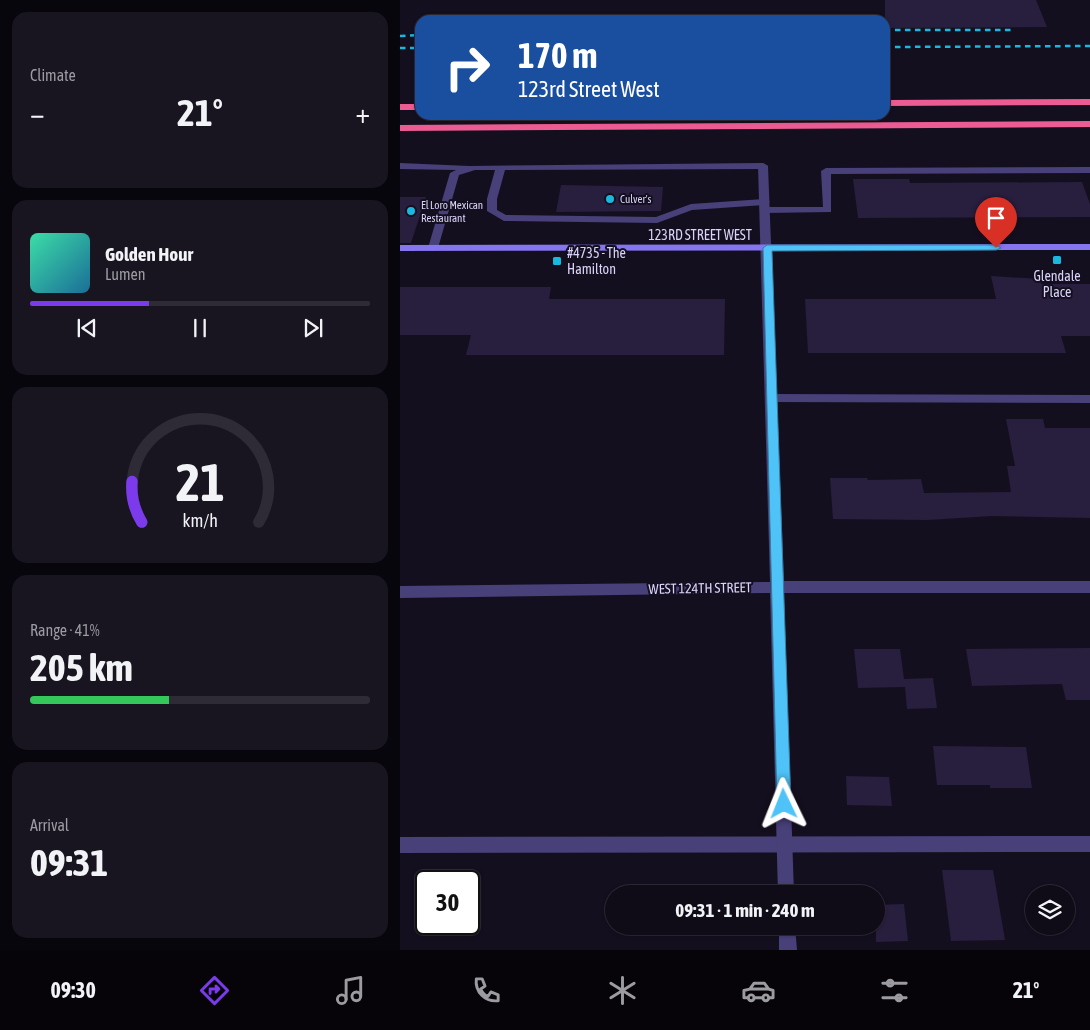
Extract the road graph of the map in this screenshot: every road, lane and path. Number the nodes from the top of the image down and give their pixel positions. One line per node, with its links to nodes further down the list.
1 (1090, 102): 2 (highway)
2 (890, 103)
3 (400, 107): 4 (highway)
4 (415, 107)
5 (1090, 124): 6 (highway)
6 (400, 128)
7 (400, 166): 8 (street)
8 (474, 167): 9 (street); 14 (street)
9 (501, 167): 11 (street); 11 (street)
10 (1090, 170): 11 (street)
11 (765, 206): 15 (street)
12 (1090, 247): 15 (street, 123RD STREET WEST)
13 (400, 248): 14 (street, 123RD STREET WEST)
14 (434, 248): 15 (street, 123RD STREET WEST)
15 (767, 248): 16 (street)
16 (771, 398): 17 (street); 18 (street)
17 (1090, 399)
18 (777, 587): 19 (street, WEST 124TH STREET); 20 (street, WEST 124TH STREET); 21 (street)
19 (1090, 587)
20 (400, 592)
21 (785, 844): 22 (street); 23 (street); 24 (street)
22 (1090, 844)
23 (400, 845)
24 (786, 885)
25 (787, 935): 26 (street)
26 (788, 950)

